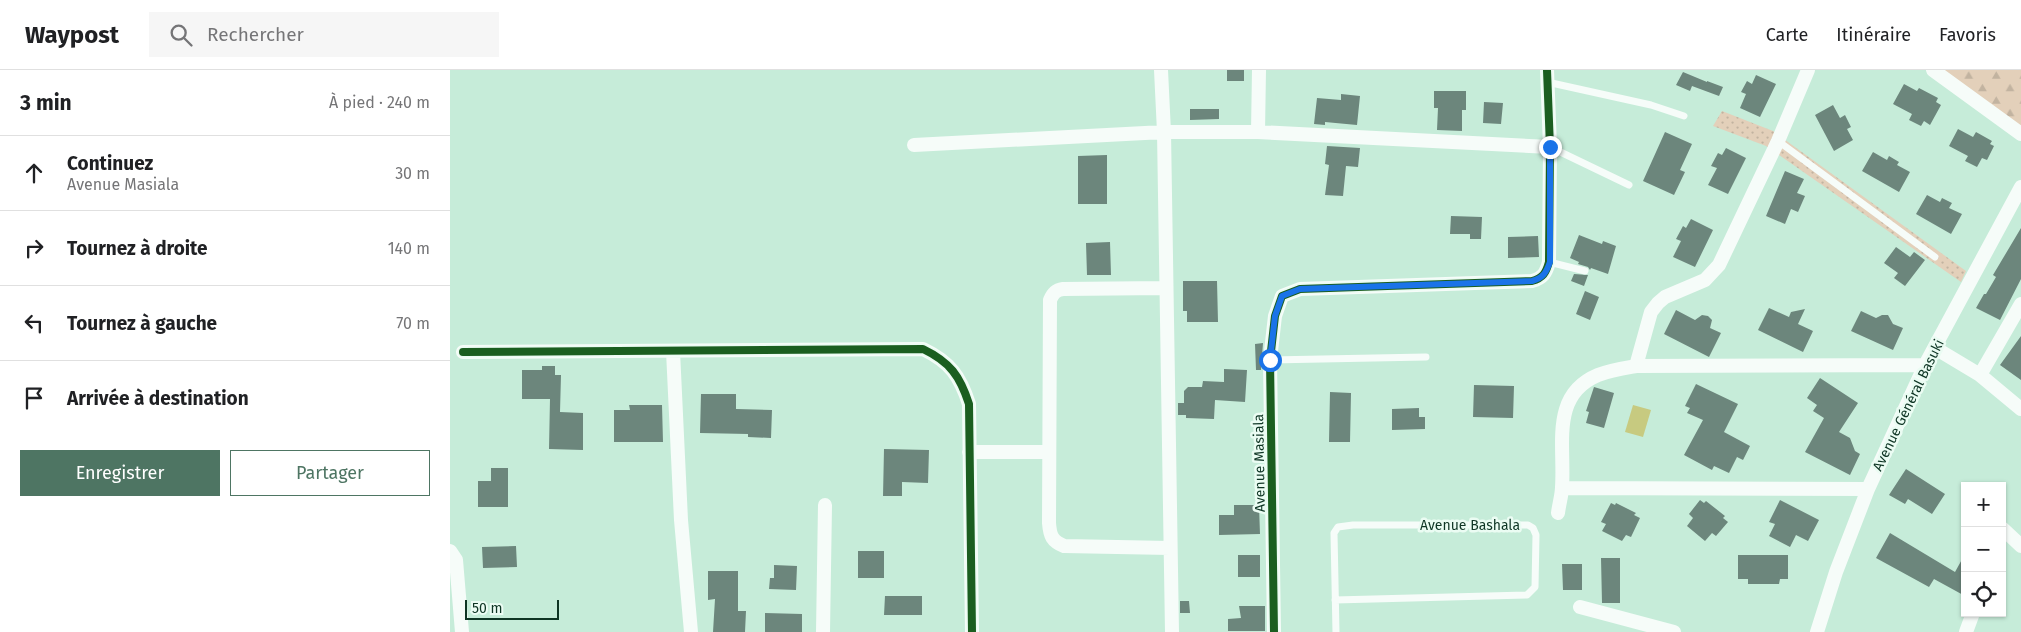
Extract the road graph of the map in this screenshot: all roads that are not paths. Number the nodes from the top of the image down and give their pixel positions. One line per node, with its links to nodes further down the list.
1 (1161, 70): 7 (street)
2 (1259, 70): 8 (street)
3 (1808, 70): 10 (street)
4 (1933, 70): 9 (street)
5 (1547, 76): 6 (lane); 12 (street)
6 (1684, 116)
7 (1164, 132): 8 (street); 11 (street); 18 (street)
8 (1258, 132): 12 (street)
9 (2021, 134)
10 (1778, 141): 15 (lane); 26 (street)
11 (914, 145)
12 (1550, 147): 13 (lane); 16 (street)
13 (1629, 185)
14 (2021, 187): 20 (street, Avenue Général Basuki)
15 (1935, 257)
16 (1550, 262): 17 (lane); 24 (street, Avenue Masiala)
17 (1585, 271)
18 (1165, 288): 30 (street); 37 (street)
19 (2021, 304): 27 (street)
20 (1935, 348): 25 (street, Avenue Général Basuki); 27 (street)
21 (673, 351): 22 (street); 29 (street); 44 (street)
22 (463, 352)
23 (1426, 357): 24 (lane)
24 (1270, 360): 48 (street, Avenue Masiala)
25 (1925, 365): 26 (street); 32 (street, Avenue Général Basuki)
26 (1636, 366): 31 (street)
27 (1980, 375): 28 (street)
28 (2021, 409)
29 (969, 452): 30 (street); 46 (street)
30 (1049, 452): 37 (street)
31 (1562, 488): 32 (street); 34 (street)
32 (1868, 488): 50 (street, Avenue Général Basuki)
33 (825, 505): 45 (street)
34 (1558, 513)
35 (2006, 534): 36 (street)
36 (2021, 546)
37 (1170, 548): 47 (street)
38 (450, 551): 43 (street)
39 (1335, 600): 39 (lane, Avenue Bashala); 49 (lane, Avenue Bashala)
40 (1580, 607): 42 (street)
41 (1972, 617): 51 (street)
42 (1667, 631)
43 (462, 632)
44 (691, 632)
45 (824, 632)
46 (972, 632)
47 (1172, 632)
48 (1274, 632)
49 (1336, 632)
50 (1817, 632)
51 (1966, 632)

